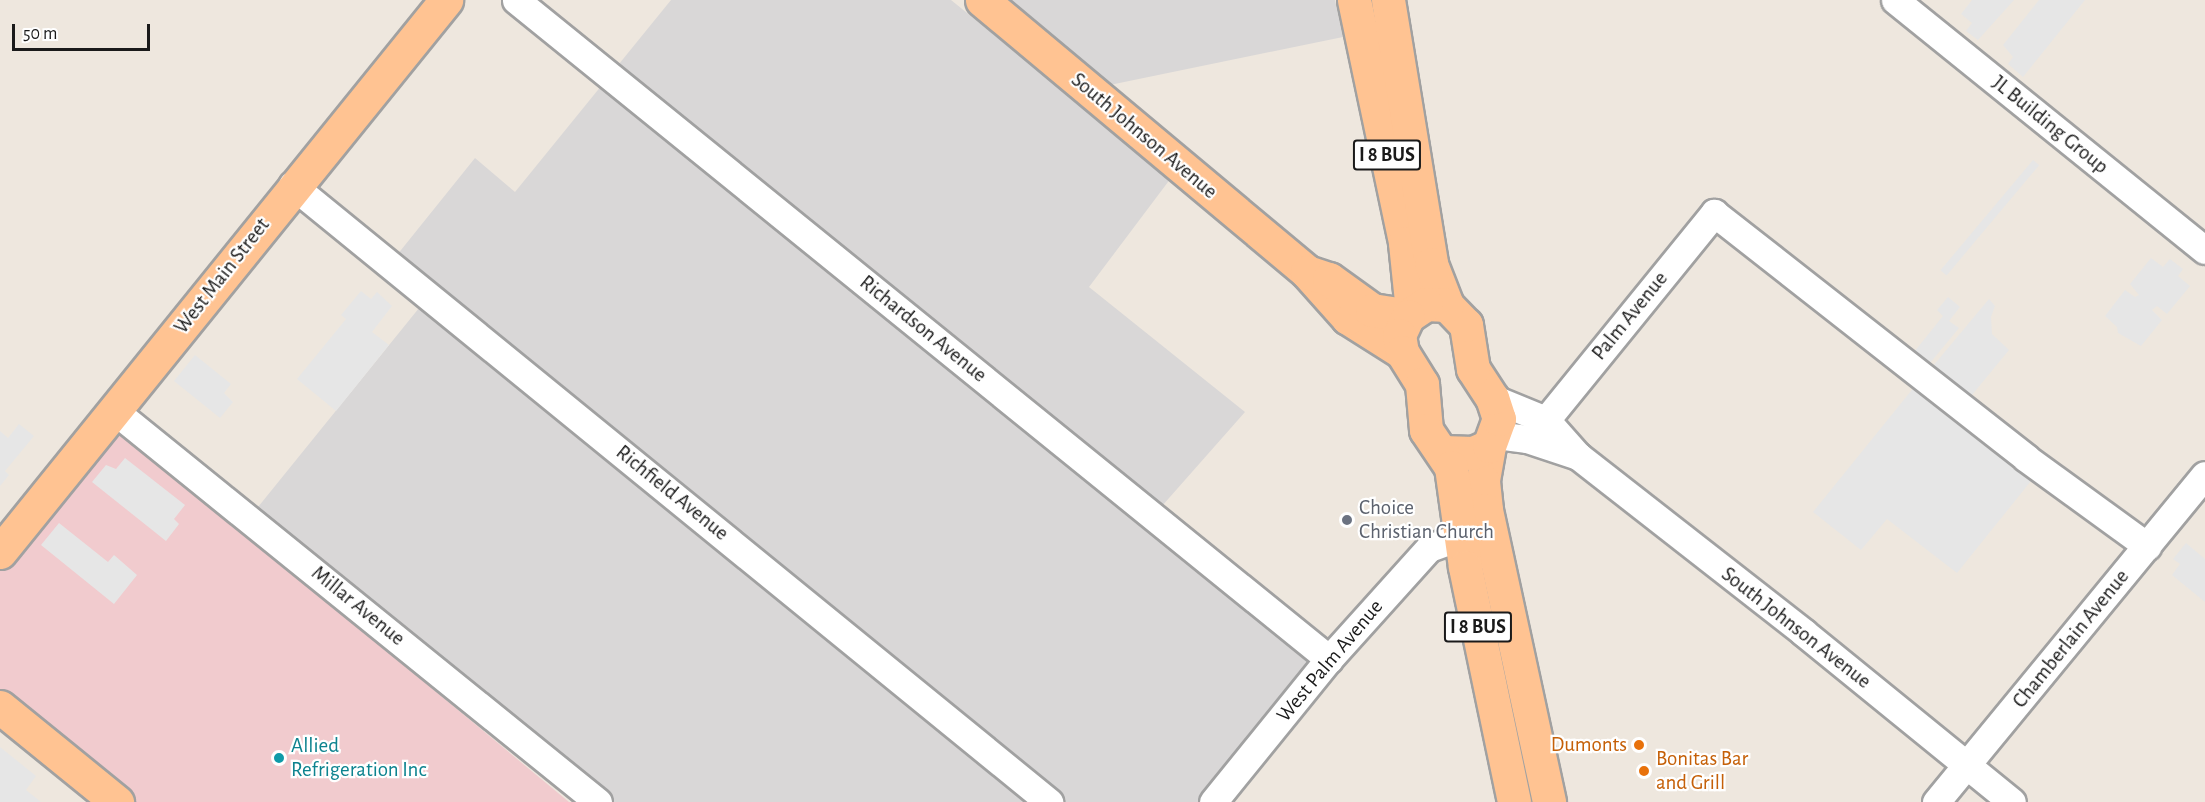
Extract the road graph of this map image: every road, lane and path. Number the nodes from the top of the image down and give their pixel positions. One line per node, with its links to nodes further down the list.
1 (446, 0): 7 (main road, West Main Street)
2 (516, 0): 23 (street, Richardson Avenue)
3 (982, 0): 9 (main road, South Johnson Avenue)
4 (1354, 0): 11 (main road, I 8 BUS)
5 (1388, 0): 10 (main road, I 8 BUS)
6 (1895, 0): 8 (street, JL Building Group)
7 (292, 185): 14 (main road, West Main Street); 28 (street, Richfield Avenue)
8 (2205, 250)
9 (1307, 272): 11 (main road, South Johnson Avenue); 12 (main road, South Johnson Avenue)
10 (1447, 305): 11 (main road); 13 (main road, I 8 BUS)
11 (1410, 313): 12 (main road, I 8 BUS)
12 (1402, 352): 17 (main road, I 8 BUS)
13 (1492, 398): 15 (street, South Johnson Avenue); 16 (main road, I 8 BUS)
14 (116, 412): 22 (main road, West Main Street); 27 (street, Millar Avenue)
15 (1546, 420): 18 (street, South Johnson Avenue); 21 (street, Palm Avenue)
16 (1492, 441): 17 (main road); 18 (street, South Johnson Avenue); 31 (main road, I 8 BUS)
17 (1443, 452): 20 (main road, I 8 BUS)
18 (1578, 456): 25 (street, South Johnson Avenue)
19 (2205, 475): 21 (street, Chamberlain Avenue)
20 (1460, 537): 23 (street, West Palm Avenue); 30 (main road, I 8 BUS)
21 (2147, 546): 25 (street, Chamberlain Avenue)
22 (0, 552)
23 (1329, 659): 29 (street, West Palm Avenue)
24 (0, 707): 26 (main road)
25 (1967, 765): 32 (street, Chamberlain Avenue); 33 (street, South Johnson Avenue)
26 (117, 802)
27 (598, 802)
28 (1049, 802)
29 (1213, 802)
30 (1514, 802)
31 (1549, 802)
32 (1936, 802)
33 (2013, 802)

